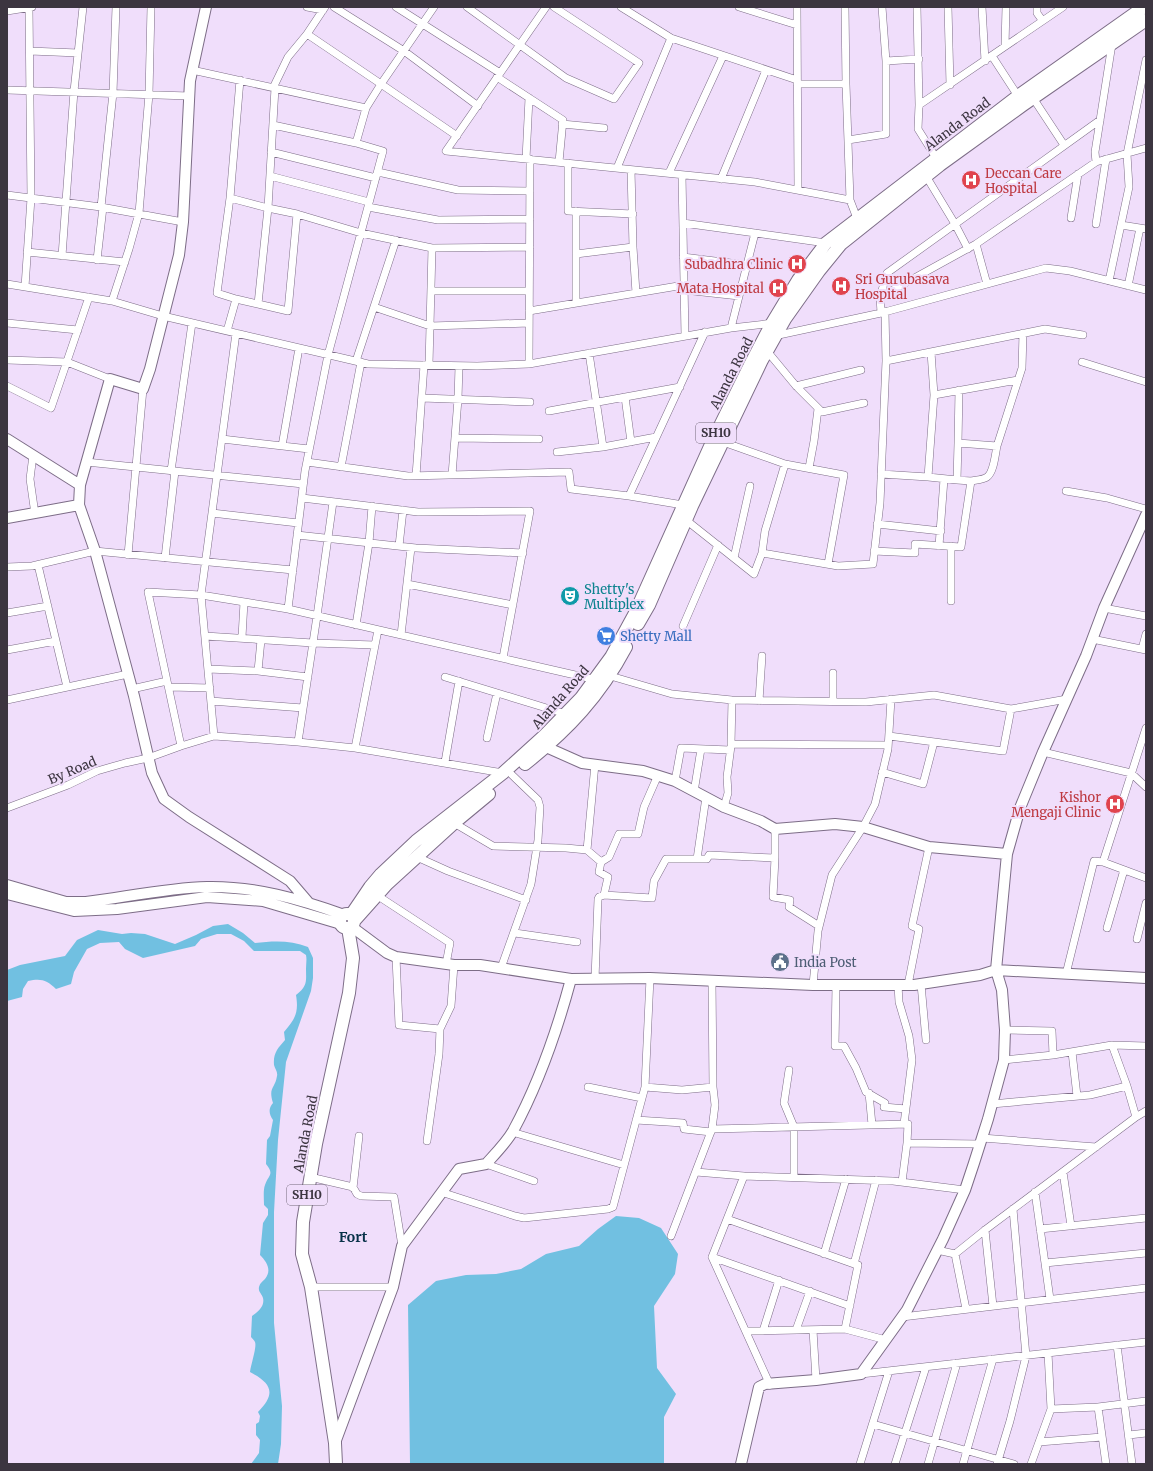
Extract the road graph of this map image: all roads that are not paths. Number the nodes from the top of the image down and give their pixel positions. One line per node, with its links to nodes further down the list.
1 (32, 7): 25 (street)
2 (83, 7): 39 (street)
3 (116, 7): 58 (street)
4 (151, 7): 59 (street)
5 (206, 7): 46 (street)
6 (307, 7): 26 (street)
7 (334, 7): 38 (street)
8 (396, 7): 30 (street)
9 (434, 7): 30 (street)
10 (467, 7): 35 (street)
11 (546, 7): 35 (street)
12 (554, 7): 35 (street)
13 (621, 7): 33 (street)
14 (739, 7): 31 (street)
15 (797, 7): 31 (street)
16 (845, 7): 52 (street)
17 (882, 7): 44 (street)
18 (917, 7): 42 (street)
19 (948, 7): 53 (street)
20 (982, 7): 45 (street)
21 (1006, 7): 36 (street)
22 (1037, 7): 28 (street)
23 (1062, 7): 28 (street)
24 (1144, 7): 61 (main road, Alanda Road / SH10)
25 (29, 8): 27 (street); 37 (street)
26 (324, 9): 32 (street)
27 (7, 11)
28 (1042, 20): 36 (street)
29 (1146, 20): 34 (main road, Alanda Road / SH10)
30 (422, 24): 38 (street); 48 (street)
31 (797, 25): 50 (street)
32 (307, 34): 51 (street); 54 (street)
33 (671, 38): 40 (street); 84 (street)
34 (1112, 44): 63 (main road, Alanda Road / SH10); 67 (street)
35 (520, 46): 48 (street)
36 (1005, 46): 41 (street)
37 (30, 51): 39 (street); 56 (street)
38 (404, 51): 51 (street); 65 (street)
39 (78, 53): 57 (street)
40 (723, 56): 47 (street); 86 (street)
41 (992, 56): 45 (street); 61 (street)
42 (919, 60): 44 (street); 64 (street)
43 (1146, 60): 77 (street)
44 (886, 61): 72 (street)
45 (984, 61): 53 (street)
46 (192, 70): 49 (street); 60 (street)
47 (766, 70): 50 (street); 92 (street)
48 (499, 75): 62 (street); 65 (street)
49 (240, 80): 54 (street); 97 (street)
50 (797, 82): 52 (street); 93 (street)
51 (381, 84): 66 (street); 71 (street)
52 (846, 84): 72 (street)
53 (950, 85): 64 (street)
54 (274, 88): 66 (street); 69 (street)
55 (7, 90): 56 (street)
56 (30, 90): 57 (street); 96 (street)
57 (74, 91): 58 (street); 99 (street)
58 (113, 93): 59 (street); 101 (street)
59 (149, 94): 60 (street); 104 (street)
60 (189, 96): 109 (street)
61 (1018, 96): 80 (main road, Alanda Road / SH10)
62 (529, 98): 68 (street); 78 (street)
63 (1033, 98): 74 (street); 80 (main road, Alanda Road / SH10)
64 (919, 105): 80 (street)
65 (478, 106): 71 (street)
66 (366, 108): 73 (street)
67 (1100, 120): 74 (street); 82 (street)
68 (562, 124): 70 (street); 81 (street)
69 (273, 125): 73 (street); 76 (street)
70 (604, 128)
71 (457, 136): 78 (street)
72 (848, 140): 98 (street)
73 (356, 143): 88 (street)
74 (1064, 145): 112 (street)
75 (1146, 148): 77 (street)
76 (271, 152): 88 (street); 90 (street)
77 (1127, 154): 79 (street); 114 (street)
78 (528, 159): 81 (street); 94 (street)
79 (1106, 159): 82 (street); 113 (street)
80 (938, 161): 91 (main road, Alanda Road / SH10); 111 (main road, Alanda Road / SH10)
81 (559, 162): 83 (street)
82 (1096, 162): 87 (street)
83 (568, 163): 84 (street); 103 (street)
84 (617, 168): 85 (street)
85 (631, 170): 86 (street); 106 (street)
86 (669, 173): 89 (street)
87 (1078, 174): 107 (street); 120 (street)
88 (377, 175): 94 (street); 100 (street)
89 (682, 175): 92 (street); 110 (street)
90 (270, 176): 100 (street); 102 (street)
91 (926, 176): 111 (main road, Alanda Road / SH10); 112 (street)
92 (721, 179): 93 (street)
93 (798, 190): 98 (street)
94 (530, 191): 108 (street)
95 (7, 195): 96 (street)
96 (31, 198): 99 (street); 125 (street)
97 (230, 198): 102 (street); 145 (street)
98 (850, 200): 111 (street)
99 (65, 202): 101 (street); 127 (street)
100 (369, 205): 108 (street); 116 (street)
101 (102, 207): 104 (street); 129 (street)
102 (268, 208): 105 (street); 148 (street)
103 (576, 211): 106 (street); 126 (street)
104 (139, 213): 109 (street); 130 (street)
105 (297, 214): 116 (street); 148 (street)
106 (633, 214): 122 (street)
107 (1071, 218)
108 (530, 219): 121 (street)
109 (184, 222): 152 (street)
110 (683, 223): 117 (street); 128 (street)
111 (858, 224): 119 (main road, Alanda Road / SH10); 153 (main road, Alanda Road / SH10)
112 (955, 224): 124 (street); 144 (street)
113 (1096, 224)
114 (1121, 224): 115 (street); 132 (street)
115 (1144, 229): 135 (street)
116 (361, 233): 118 (street); 171 (street)
117 (755, 233): 119 (street); 131 (street)
118 (396, 240): 123 (street); 149 (street)
119 (826, 243): 153 (main road, Alanda Road / SH10)
120 (976, 244): 124 (street); 134 (street)
121 (530, 247): 123 (street); 140 (street)
122 (633, 247): 126 (street); 141 (street)
123 (432, 248): 139 (street)
124 (968, 250): 144 (street)
125 (27, 252): 127 (street); 136 (street)
126 (576, 254): 147 (street)
127 (62, 256): 129 (street)
128 (683, 257): 131 (street); 137 (street)
129 (97, 260): 130 (street)
130 (125, 262): 146 (street)
131 (747, 265): 142 (street)
132 (1109, 281): 134 (street); 135 (street)
133 (7, 284): 136 (street)
134 (987, 284): 151 (street)
135 (1128, 286): 138 (street)
136 (25, 287): 143 (street)
137 (684, 288): 141 (street); 142 (street); 165 (street)
138 (1146, 290)
139 (431, 291): 140 (street); 157 (street)
140 (529, 291): 150 (street)
141 (636, 293): 147 (street)
142 (739, 296): 158 (street)
143 (89, 297): 146 (street); 159 (street)
144 (880, 297): 151 (street)
145 (236, 299): 148 (street); 160 (street)
146 (112, 301): 152 (street)
147 (576, 303): 150 (street)
148 (258, 304)
149 (374, 307): 157 (street); 175 (street)
150 (529, 311): 156 (street)
151 (883, 312): 166 (street); 173 (street)
152 (163, 316): 155 (street); 187 (street)
153 (778, 322): 158 (street); 166 (main road, Alanda Road / SH10)
154 (7, 323): 159 (street)
155 (192, 323): 160 (street); 218 (street)
156 (529, 323): 157 (street); 177 (street)
157 (430, 326): 178 (street)
158 (731, 328): 161 (street)
159 (78, 330): 174 (street)
160 (227, 331): 162 (street)
161 (705, 332): 165 (street); 186 (street)
162 (236, 333): 167 (street); 201 (street)
163 (1024, 333): 164 (street); 169 (street); 182 (street)
164 (1083, 335)
165 (685, 336): 170 (street)
166 (770, 336): 168 (main road, Alanda Road / SH10); 235 (main road, Alanda Road / SH10)
167 (299, 348): 171 (street); 206 (street)
168 (767, 351): 185 (street); 204 (main road, Alanda Road / SH10)
169 (931, 352): 173 (street); 189 (street)
170 (589, 353): 177 (street); 194 (street)
171 (328, 354): 175 (street); 209 (street)
172 (7, 360): 174 (street)
173 (886, 361): 219 (street)
174 (67, 362): 181 (street); 184 (street)
175 (358, 362): 178 (street); 215 (street)
176 (1082, 362): 183 (street)
177 (529, 364): 179 (street)
178 (427, 365): 179 (street); 191 (street)
179 (459, 366): 192 (street)
180 (861, 370): 185 (street)
181 (110, 379): 187 (street); 212 (street)
182 (1018, 380): 188 (street); 207 (street)
183 (1146, 382)
184 (7, 386)
185 (796, 386): 196 (street)
186 (680, 387): 190 (street); 198 (street)
187 (143, 390): 216 (street)
188 (960, 390): 189 (street); 205 (street)
189 (934, 395): 223 (street)
190 (625, 397): 194 (street); 203 (street)
191 (422, 398): 192 (street); 222 (street)
192 (458, 399): 193 (street); 199 (street)
193 (530, 402)
194 (596, 402): 197 (street); 208 (street)
195 (864, 403): 196 (street)
196 (818, 408): 217 (street)
197 (549, 410)
198 (656, 437): 203 (street); 231 (street)
199 (455, 438): 202 (street); 220 (street)
200 (7, 439): 211 (street)
201 (222, 439): 206 (street); 221 (street)
202 (539, 439)
203 (631, 442): 208 (street)
204 (723, 442): 214 (street); 242 (main road, Alanda Road / SH10)
205 (958, 443): 207 (street); 225 (street)
206 (282, 446): 209 (street)
207 (997, 446): 226 (street)
208 (603, 447): 210 (street)
209 (309, 449): 213 (street)
210 (557, 452)
211 (33, 455): 228 (street); 240 (street)
212 (86, 462): 216 (street); 228 (street)
213 (307, 462): 215 (street); 227 (street)
214 (785, 464): 217 (street); 258 (street)
215 (341, 467): 222 (street)
216 (136, 468): 218 (street); 259 (street)
217 (809, 468): 263 (street)
218 (173, 471): 221 (street); 260 (street)
219 (881, 474): 223 (street); 245 (street)
220 (452, 475): 222 (street); 231 (street)
221 (216, 476): 227 (street); 239 (street)
222 (416, 476)
223 (928, 477): 224 (street)
224 (944, 479): 225 (street); 246 (street)
225 (957, 480): 226 (street)
226 (971, 481): 253 (street)
227 (303, 484): 232 (street)
228 (80, 485): 234 (street)
229 (750, 486): 261 (street)
230 (1066, 491): 237 (street)
231 (629, 496): 235 (street)
232 (302, 498): 233 (street); 244 (street)
233 (333, 502): 236 (street); 248 (street)
234 (80, 505): 240 (street); 255 (street)
235 (683, 505): 281 (main road, Alanda Road / SH10)
236 (372, 506): 238 (street); 249 (street)
237 (1146, 509)
238 (403, 510): 251 (street); 257 (street)
239 (212, 513): 244 (street); 262 (street)
240 (34, 514): 241 (street)
241 (7, 518)
242 (686, 520): 250 (street); 281 (main road, Alanda Road / SH10)
243 (1145, 520): 273 (street)
244 (298, 523): 247 (street)
245 (877, 524): 246 (street); 256 (street)
246 (940, 531): 252 (street)
247 (297, 535): 248 (street); 266 (street)
248 (328, 538): 249 (street); 276 (street)
249 (369, 543): 251 (street); 278 (street)
250 (718, 545): 261 (street); 279 (street)
251 (399, 546): 254 (street)
252 (940, 546): 253 (street); 256 (street)
253 (951, 546): 269 (street)
254 (411, 548): 257 (street); 267 (street)
255 (95, 551): 259 (street); 264 (street); 298 (street)
256 (874, 551): 263 (street)
257 (523, 553): 271 (street)
258 (762, 553): 261 (street); 263 (street)
259 (128, 554): 260 (street)
260 (165, 558): 262 (street)
261 (734, 558)
262 (205, 562): 266 (street); 268 (street)
263 (828, 564)
264 (38, 565): 265 (street); 272 (street)
265 (7, 567)
266 (293, 570): 274 (street)
267 (407, 584): 271 (street); 283 (street)
268 (201, 595): 270 (street); 284 (street); 303 (street)
269 (951, 601)
270 (244, 602): 274 (street); 285 (street)
271 (513, 605): 294 (street)
272 (48, 606): 275 (street); 288 (street)
273 (1104, 608): 277 (street); 286 (street)
274 (288, 609): 276 (street)
275 (7, 613)
276 (317, 616): 278 (street); 289 (street)
277 (1146, 616)
278 (356, 625): 280 (street)
279 (683, 626)
280 (378, 630): 283 (street); 290 (street)
281 (629, 633): 301 (main road, Alanda Road / SH10)
282 (1146, 634): 292 (street)
283 (401, 635): 294 (street)
284 (205, 636): 285 (street); 295 (street)
285 (242, 638): 287 (street)
286 (1092, 639): 292 (street); 309 (street)
287 (261, 640): 289 (street); 296 (street)
288 (56, 641): 291 (street); 304 (street)
289 (313, 643): 290 (street); 299 (street)
290 (375, 645): 328 (street)
291 (7, 650)
292 (1144, 650)
293 (762, 656): 313 (street)
294 (503, 658): 301 (street)
295 (208, 669): 296 (street); 305 (street)
296 (258, 671): 299 (street)
297 (833, 673): 314 (street)
298 (128, 674): 304 (street); 306 (street)
299 (308, 677): 315 (street)
300 (445, 677): 302 (street)
301 (602, 677): 311 (street); 317 (main road, Alanda Road / SH10); 322 (main road, Alanda Road / SH10)
302 (459, 681): 307 (street); 332 (street)
303 (168, 684): 305 (street); 306 (street); 326 (street)
304 (67, 687): 310 (street)
305 (210, 688): 312 (street)
306 (132, 689): 331 (street)
307 (497, 693): 317 (street); 321 (street)
308 (891, 699): 314 (street); 316 (street); 320 (street)
309 (1067, 699): 316 (street); 330 (street)
310 (7, 700)
311 (732, 700): 313 (street); 327 (street)
312 (211, 701): 315 (street); 319 (street)
313 (759, 701): 314 (street)
314 (833, 701)
315 (303, 708): 323 (street)
316 (1012, 709): 324 (street)
317 (566, 714): 322 (main road, Alanda Road / SH10)
318 (1146, 728): 335 (street)
319 (214, 736): 323 (street); 326 (street, By Road)
320 (888, 736): 324 (street); 325 (street)
321 (487, 738)
322 (549, 740): 333 (street); 336 (main road, Alanda Road / SH10)
323 (298, 742): 328 (street)
324 (934, 742): 334 (street)
325 (888, 744): 327 (street); 334 (street)
326 (181, 746): 331 (street, By Road)
327 (731, 747): 329 (street); 342 (street)
328 (355, 748): 332 (street)
329 (701, 749): 338 (street); 340 (street)
330 (1043, 752): 335 (street); 350 (street)
331 (148, 758): 343 (street, By Road); 363 (street)
332 (445, 762): 336 (street)
333 (595, 764): 337 (street); 349 (street)
334 (882, 772): 345 (street)
335 (1131, 773): 339 (street); 355 (street)
336 (507, 774): 344 (main road, Alanda Road / SH10); 347 (street); 359 (main road, Alanda Road / SH10)
337 (658, 775): 338 (street); 354 (street)
338 (675, 781): 340 (street)
339 (1146, 787)
340 (694, 792): 341 (street)
341 (706, 797): 342 (street); 353 (street)
342 (724, 807): 346 (street)
343 (7, 808)
344 (454, 823): 347 (street); 351 (main road, Alanda Road / SH10)
345 (863, 827): 346 (street); 348 (street); 366 (street)
346 (775, 830): 352 (street)
347 (537, 847): 349 (street); 362 (street)
348 (930, 847): 350 (street); 384 (street)
349 (587, 850): 354 (street)
350 (1007, 854): 374 (street)
351 (417, 857): 359 (main road, Alanda Road / SH10); 362 (street)
352 (775, 858): 353 (street); 366 (street)
353 (697, 859): 361 (street)
354 (601, 862): 361 (street)
355 (1103, 862): 356 (street); 375 (street)
356 (1124, 870): 357 (street); 367 (street)
357 (1146, 878)
358 (7, 885): 363 (street)
359 (372, 893): 365 (main road, Alanda Road / SH10); 372 (street)
360 (7, 894): 365 (street)
361 (604, 895): 379 (street)
362 (526, 900): 368 (street)
363 (308, 902): 365 (street)
364 (1146, 903): 369 (street)
365 (348, 922): 371 (street); 421 (main road, Alanda Road / SH10)
366 (819, 926): 382 (street)
367 (1107, 928)
368 (514, 933): 370 (street); 373 (street)
369 (1137, 939)
370 (577, 942)
371 (396, 957): 372 (street); 385 (street)
372 (450, 965): 373 (street); 385 (street)
373 (501, 968): 378 (street)
374 (996, 970): 375 (street); 381 (street); 386 (street)
375 (1066, 974): 377 (street)
376 (650, 978): 379 (street); 380 (street); 396 (street)
377 (1146, 978)
378 (571, 979): 379 (street); 410 (street)
379 (595, 979)
380 (712, 980): 382 (street); 397 (street)
381 (921, 984): 384 (street); 387 (street)
382 (813, 985): 383 (street)
383 (836, 985): 384 (street); 398 (street)
384 (903, 985): 402 (street)
385 (440, 1029): 412 (street)
386 (1005, 1030): 391 (street); 392 (street)
387 (926, 1040)
388 (1112, 1044): 389 (street); 390 (street); 395 (street)
389 (1146, 1046)
390 (1072, 1052): 391 (street); 399 (street)
391 (1054, 1055): 392 (street)
392 (1004, 1060): 401 (street)
393 (789, 1070): 408 (street)
394 (588, 1086): 400 (street)
395 (1127, 1086): 399 (street); 404 (street)
396 (645, 1087): 397 (street); 400 (street)
397 (713, 1087): 409 (street)
398 (869, 1093): 402 (street); 407 (street)
399 (1077, 1096): 401 (street)
400 (642, 1098): 405 (street)
401 (992, 1104): 413 (street)
402 (906, 1109): 406 (street)
403 (1146, 1111): 404 (street)
404 (1136, 1117): 415 (street)
405 (636, 1120): 409 (street); 417 (street)
406 (904, 1124): 407 (street); 414 (street)
407 (872, 1125): 408 (street)
408 (794, 1127): 409 (street); 422 (street)
409 (712, 1131): 418 (street)
410 (512, 1132): 416 (street); 417 (street)
411 (359, 1136): 427 (street)
412 (427, 1141)
413 (981, 1141): 414 (street); 415 (street); 428 (street)
414 (907, 1143): 426 (street)
415 (1096, 1147): 419 (street)
416 (486, 1164): 425 (street); 429 (street)
417 (624, 1165): 429 (street)
418 (696, 1172): 420 (street); 437 (street)
419 (1063, 1172): 430 (street); 434 (street)
420 (744, 1176): 422 (street); 433 (street)
421 (310, 1177): 427 (street); 447 (main road, Alanda Road / SH10)
422 (794, 1177): 423 (street)
423 (846, 1179): 424 (street); 441 (street)
424 (876, 1180): 426 (street); 445 (street)
425 (534, 1182)
426 (902, 1182): 428 (street)
427 (353, 1188): 438 (street)
428 (965, 1190): 439 (street)
429 (441, 1192): 438 (street)
430 (1035, 1192): 431 (street); 436 (street)
431 (1012, 1210): 435 (street); 452 (street)
432 (1146, 1218): 434 (street)
433 (727, 1219): 441 (street); 443 (street)
434 (1071, 1226): 436 (street)
435 (985, 1230): 442 (street); 454 (street)
436 (1040, 1230): 444 (street)
437 (670, 1236)
438 (402, 1246): 448 (street)
439 (937, 1250): 442 (street); 456 (street)
440 (1146, 1253): 444 (street)
441 (824, 1254): 445 (street)
442 (955, 1254): 455 (street)
443 (712, 1257): 446 (street); 460 (street)
444 (1045, 1263): 451 (street)
445 (854, 1264): 453 (street)
446 (779, 1280): 450 (street); 461 (street)
447 (310, 1287): 448 (street); 485 (main road, Alanda Road / SH10)
448 (393, 1287): 485 (street)
449 (1146, 1288): 451 (street)
450 (810, 1292): 453 (street); 458 (street)
451 (1050, 1300): 452 (street)
452 (1022, 1303): 454 (street); 466 (street)
453 (850, 1306): 457 (street)
454 (993, 1306): 455 (street)
455 (966, 1310): 456 (street)
456 (902, 1317): 462 (street)
457 (845, 1329): 459 (street); 462 (street)
458 (796, 1330): 459 (street); 461 (street)
459 (813, 1330): 472 (street)
460 (746, 1331): 461 (street); 473 (street)
461 (763, 1331)
462 (886, 1340): 471 (street)
463 (1146, 1342): 464 (street)
464 (1117, 1345): 465 (street); 475 (street)
465 (1048, 1353): 466 (street); 477 (street)
466 (1026, 1356): 467 (street); 487 (street)
467 (993, 1359): 468 (street); 486 (street)
468 (957, 1363): 469 (street); 483 (street)
469 (926, 1367): 470 (street); 479 (street)
470 (890, 1371): 471 (street); 478 (street)
471 (861, 1374): 472 (street)
472 (816, 1380): 473 (street)
473 (770, 1384): 489 (street)
474 (1146, 1401): 475 (street)
475 (1125, 1404): 476 (street); 481 (street)
476 (1098, 1407): 477 (street); 482 (street)
477 (1051, 1409): 484 (street)
478 (872, 1424): 479 (street); 490 (street)
479 (905, 1433): 483 (street); 491 (street)
480 (1146, 1433): 481 (street)
481 (1129, 1435): 497 (street)
482 (1102, 1437): 484 (street); 496 (street)
483 (934, 1441): 486 (street); 492 (street)
484 (1039, 1442): 495 (street)
485 (335, 1443): 488 (main road, Alanda Road / SH10)
486 (967, 1451): 487 (street); 493 (street)
487 (997, 1462): 494 (street)
488 (336, 1464)
489 (741, 1464)
490 (860, 1464)
491 (895, 1464)
492 (928, 1464)
493 (963, 1464)
494 (1014, 1464)
495 (1032, 1464)
496 (1106, 1464)
497 (1132, 1464)

